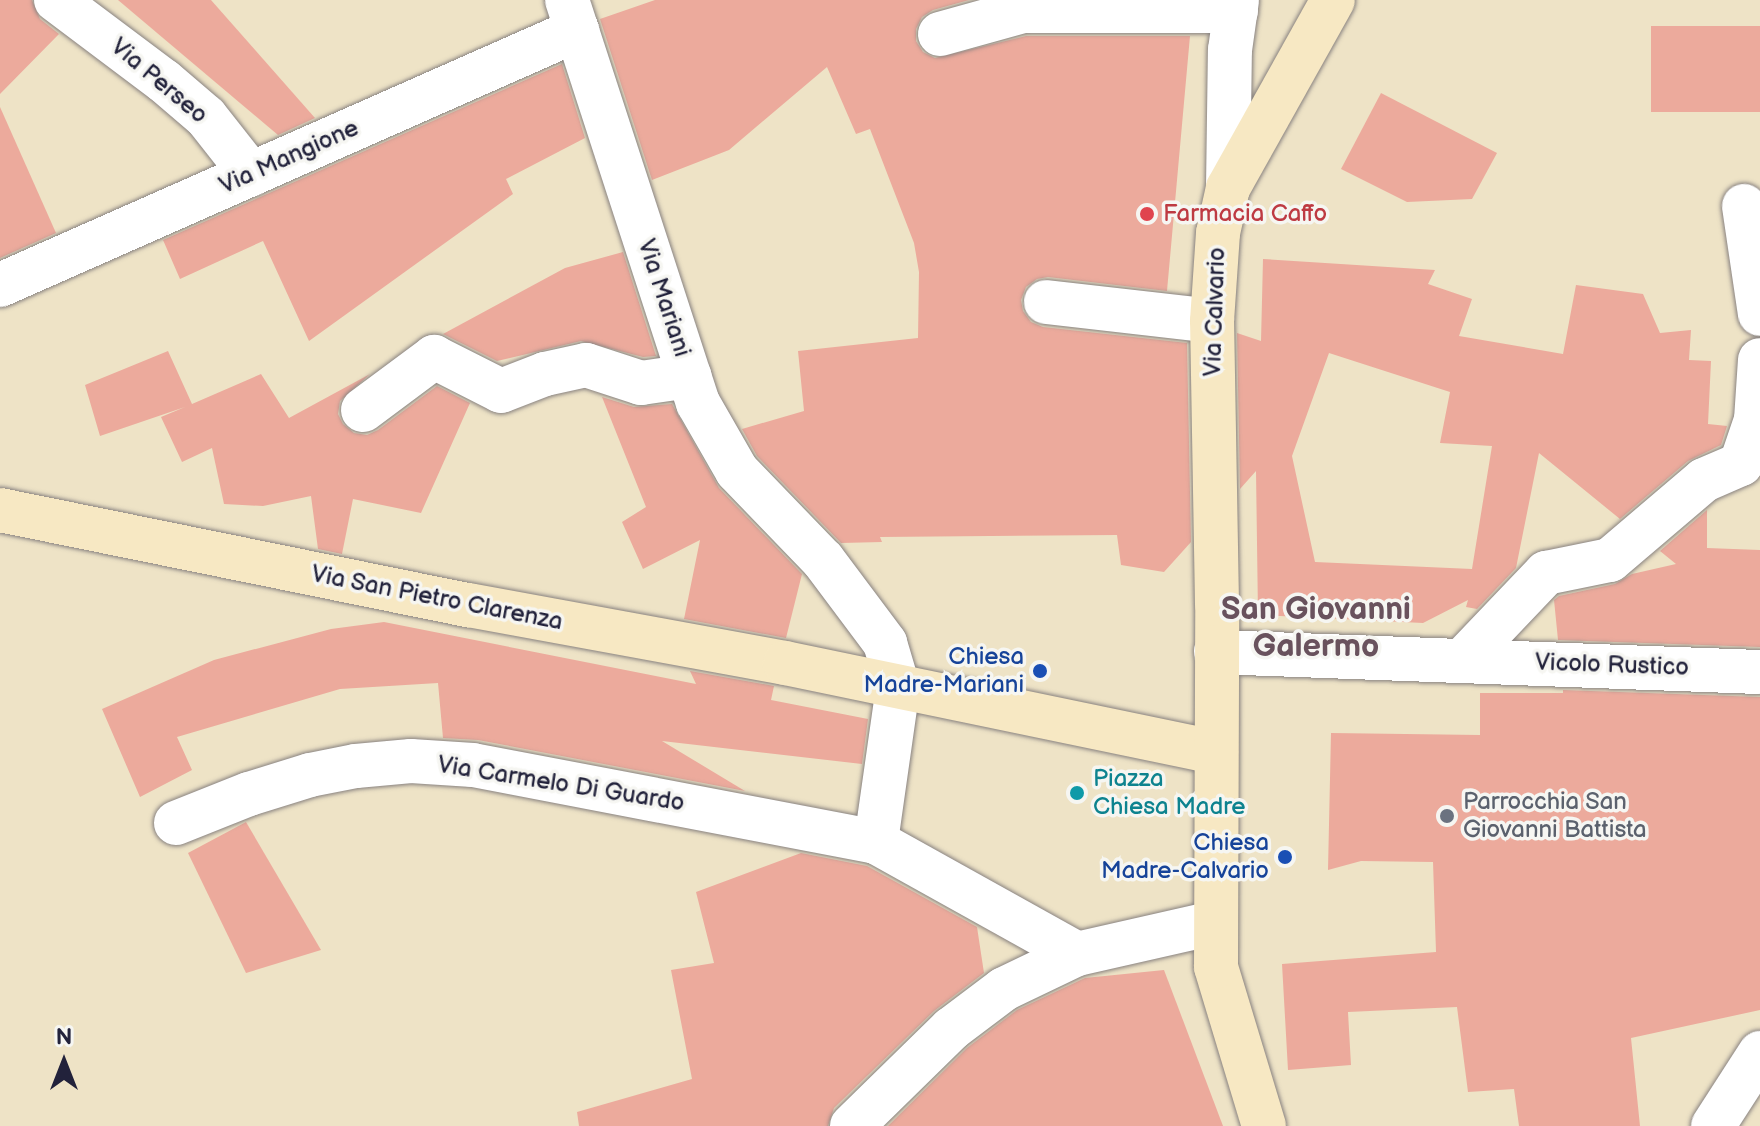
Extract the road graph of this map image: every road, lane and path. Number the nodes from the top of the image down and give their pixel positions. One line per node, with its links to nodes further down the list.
1 (56, 0): 6 (street, Via Perseo)
2 (1333, 0): 7 (main road, Via Calvario)
3 (1236, 5): 5 (street); 7 (street)
4 (572, 15): 6 (street, Via Mangione); 14 (street, Via Mariani)
5 (940, 34)
6 (251, 174): 9 (street, Via Mangione)
7 (1228, 188): 12 (main road, Via Calvario)
8 (1744, 206): 11 (street)
9 (0, 285)
10 (1046, 302): 12 (street)
11 (1760, 314)
12 (1212, 321): 17 (main road, Via Calvario)
13 (1760, 360): 18 (street)
14 (689, 376): 15 (street); 20 (street, Via Mariani)
15 (363, 410)
16 (0, 510): 20 (main road, Via San Pietro Clarenza)
17 (1216, 652): 18 (street, Vicolo Rustico); 21 (main road, Via Calvario)
18 (1464, 659): 19 (street, Vicolo Rustico)
19 (1760, 672)
20 (886, 685): 21 (main road, Via San Pietro Clarenza); 23 (street)
21 (1216, 752): 24 (main road, Via Calvario)
22 (176, 823): 23 (street, Via Carmelo Di Guardo)
23 (866, 840): 25 (street, Via Carmelo Di Guardo)
24 (1213, 923): 25 (street); 28 (main road, Via Calvario)
25 (1077, 954): 27 (street)
26 (1760, 1053): 29 (street)
27 (852, 1126)
28 (1264, 1126)
29 (1713, 1126)

